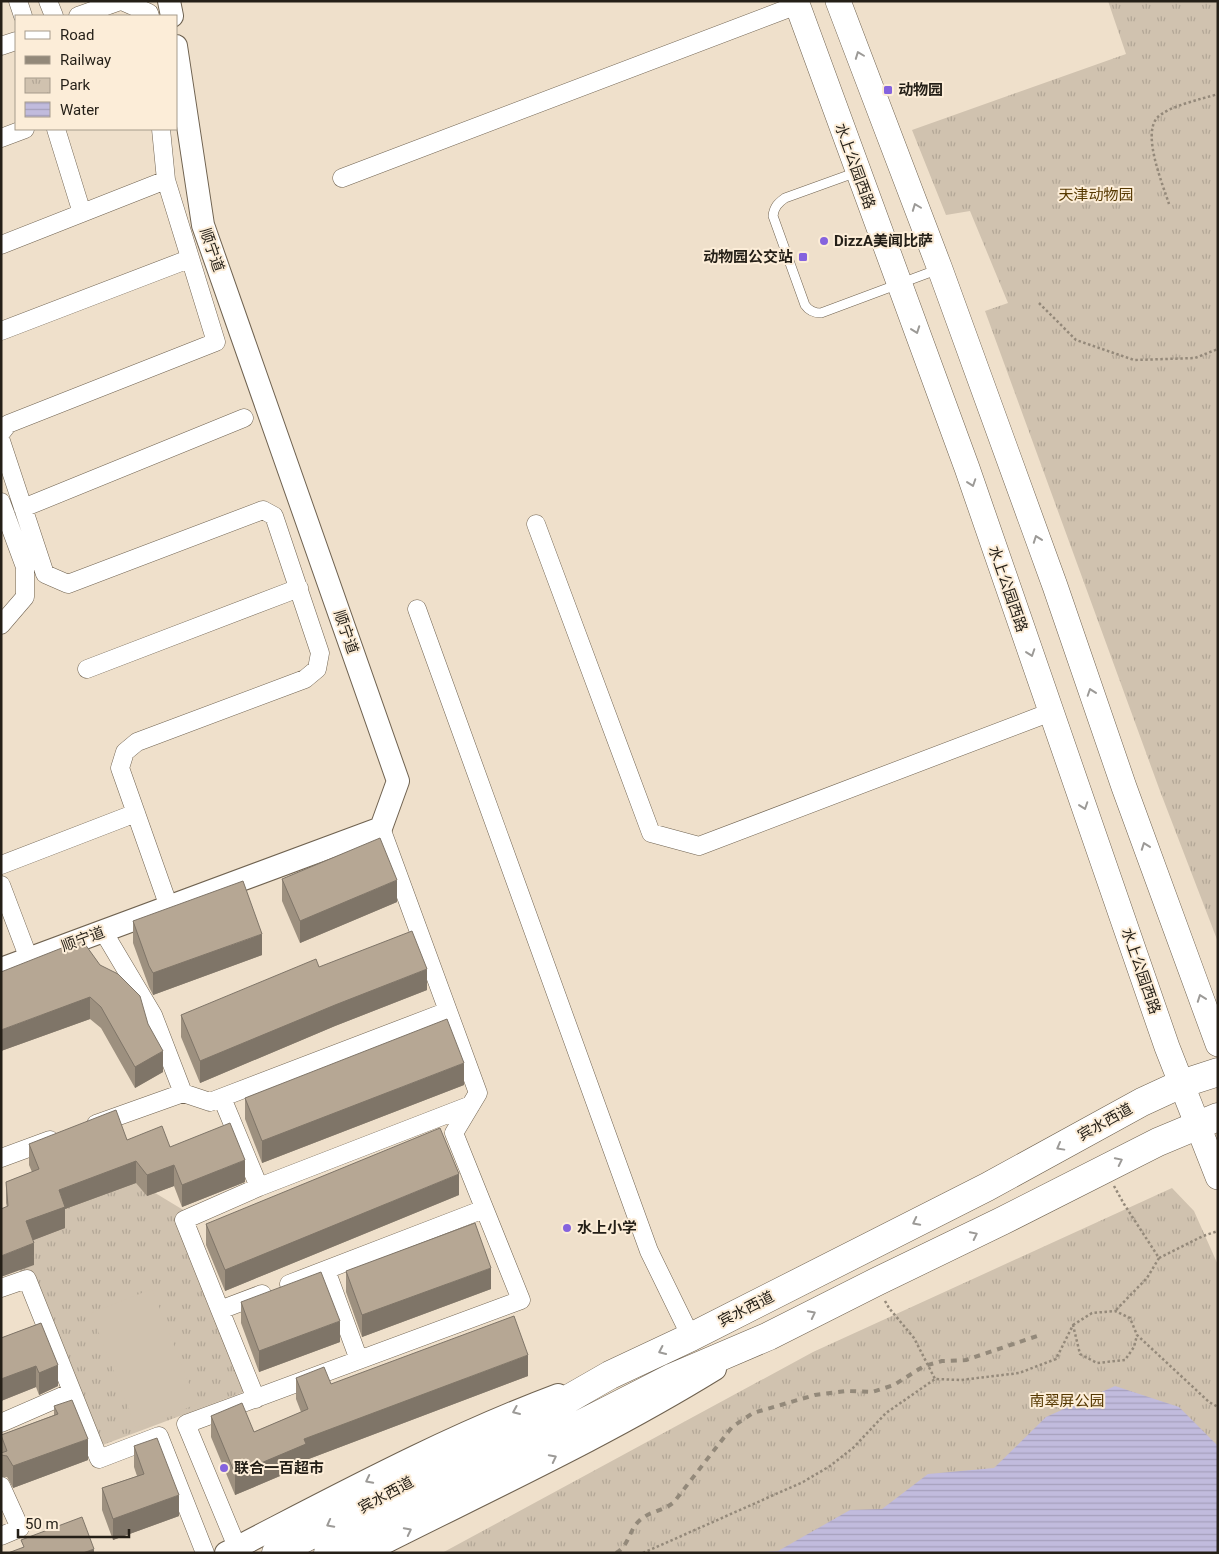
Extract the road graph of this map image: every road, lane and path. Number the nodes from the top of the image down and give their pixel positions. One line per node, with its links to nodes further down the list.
1 (18, 1): 7 (street)
2 (48, 1): 8 (street)
3 (121, 1): 9 (street); 10 (street)
4 (169, 1): 11 (street)
5 (838, 1): 27 (main road, one-way to 5)
6 (796, 3): 20 (main road, 水上公园西路); 21 (street)
7 (23, 15)
8 (54, 15)
9 (81, 15)
10 (150, 15)
11 (172, 15)
12 (15, 40): 13 (street)
13 (1, 46)
14 (178, 59): 44 (street, 顺宁道)
15 (1218, 94): 23 (path)
16 (22, 130): 19 (street)
17 (56, 130): 24 (street)
18 (160, 130): 22 (street)
19 (1, 138)
20 (857, 172): 28 (main road, 水上公园西路); 28 (lane)
21 (342, 178)
22 (166, 180): 24 (street); 26 (street)
23 (1169, 204)
24 (82, 213): 25 (street)
25 (1, 245)
26 (189, 259): 30 (street); 33 (street)
27 (940, 269): 28 (lane); 52 (main road, one-way to 27)
28 (899, 285): 42 (main road, 水上公园西路, one-way to 42)
29 (1039, 303): 31 (path)
30 (1, 331)
31 (1218, 348)
32 (244, 418): 36 (street)
33 (1, 433)
34 (1, 441): 36 (street)
35 (1, 502): 40 (street)
36 (23, 508): 38 (street)
37 (536, 524): 42 (street)
38 (299, 588): 41 (street); 43 (street)
39 (416, 609): 78 (street)
40 (1, 625)
41 (87, 669)
42 (1051, 712): 54 (main road, 水上公园西路, one-way to 54)
43 (136, 813): 45 (street); 47 (street)
44 (381, 828): 47 (street, 顺宁道); 51 (street)
45 (1, 865)
46 (1, 885): 49 (street)
47 (168, 907): 48 (street, 顺宁道)
48 (103, 931): 49 (street, 顺宁道); 55 (street)
49 (29, 959): 50 (street, 顺宁道)
50 (1, 969)
51 (448, 1011): 56 (street); 57 (street)
52 (1218, 1044)
53 (1218, 1072): 54 (main road, 宾水西道)
54 (1181, 1084): 58 (main road, 水上公园西路); 78 (main road, 宾水西道, one-way to 78)
55 (183, 1093): 56 (street); 59 (street)
56 (222, 1098): 64 (street)
57 (471, 1105): 64 (street); 65 (street)
58 (1207, 1121): 62 (main road, 宾水西道, one-way to 58); 63 (main road, 水上公园西路)
59 (83, 1128)
60 (65, 1135): 61 (street)
61 (1, 1158)
62 (1105, 1168): 67 (path); 77 (main road, 宾水西道, one-way to 62)
63 (1218, 1177)
64 (260, 1188): 71 (street)
65 (484, 1209): 68 (street); 79 (street)
66 (1218, 1231): 67 (path)
67 (1159, 1258): 72 (path)
68 (326, 1270): 71 (street); 79 (street)
69 (1, 1288): 73 (street)
70 (889, 1308): 81 (path)
71 (220, 1310): 83 (street)
72 (1115, 1311): 74 (path); 76 (path)
73 (45, 1323): 75 (street); 82 (street)
74 (1073, 1325): 76 (path); 81 (path)
75 (27, 1332)
76 (1137, 1335): 84 (path)
77 (769, 1336): 93 (main road, 宾水西道); 94 (street, one-way to 77)
78 (691, 1337): 80 (main road, 宾水西道, one-way to 80)
79 (359, 1360): 83 (street)
80 (610, 1375): 90 (street, one-way to 90); 92 (main road, 宾水西道, one-way to 92)
81 (935, 1379): 95 (path)
82 (72, 1392): 85 (street); 87 (street)
83 (256, 1398): 86 (street)
84 (1218, 1407)
85 (1, 1423)
86 (186, 1424): 87 (street); 90 (street)
87 (159, 1436): 91 (street)
88 (1, 1486): 89 (street)
89 (1, 1536)
90 (232, 1550)
91 (206, 1553)
92 (276, 1553)
93 (328, 1553)
94 (364, 1553)
95 (643, 1553)

